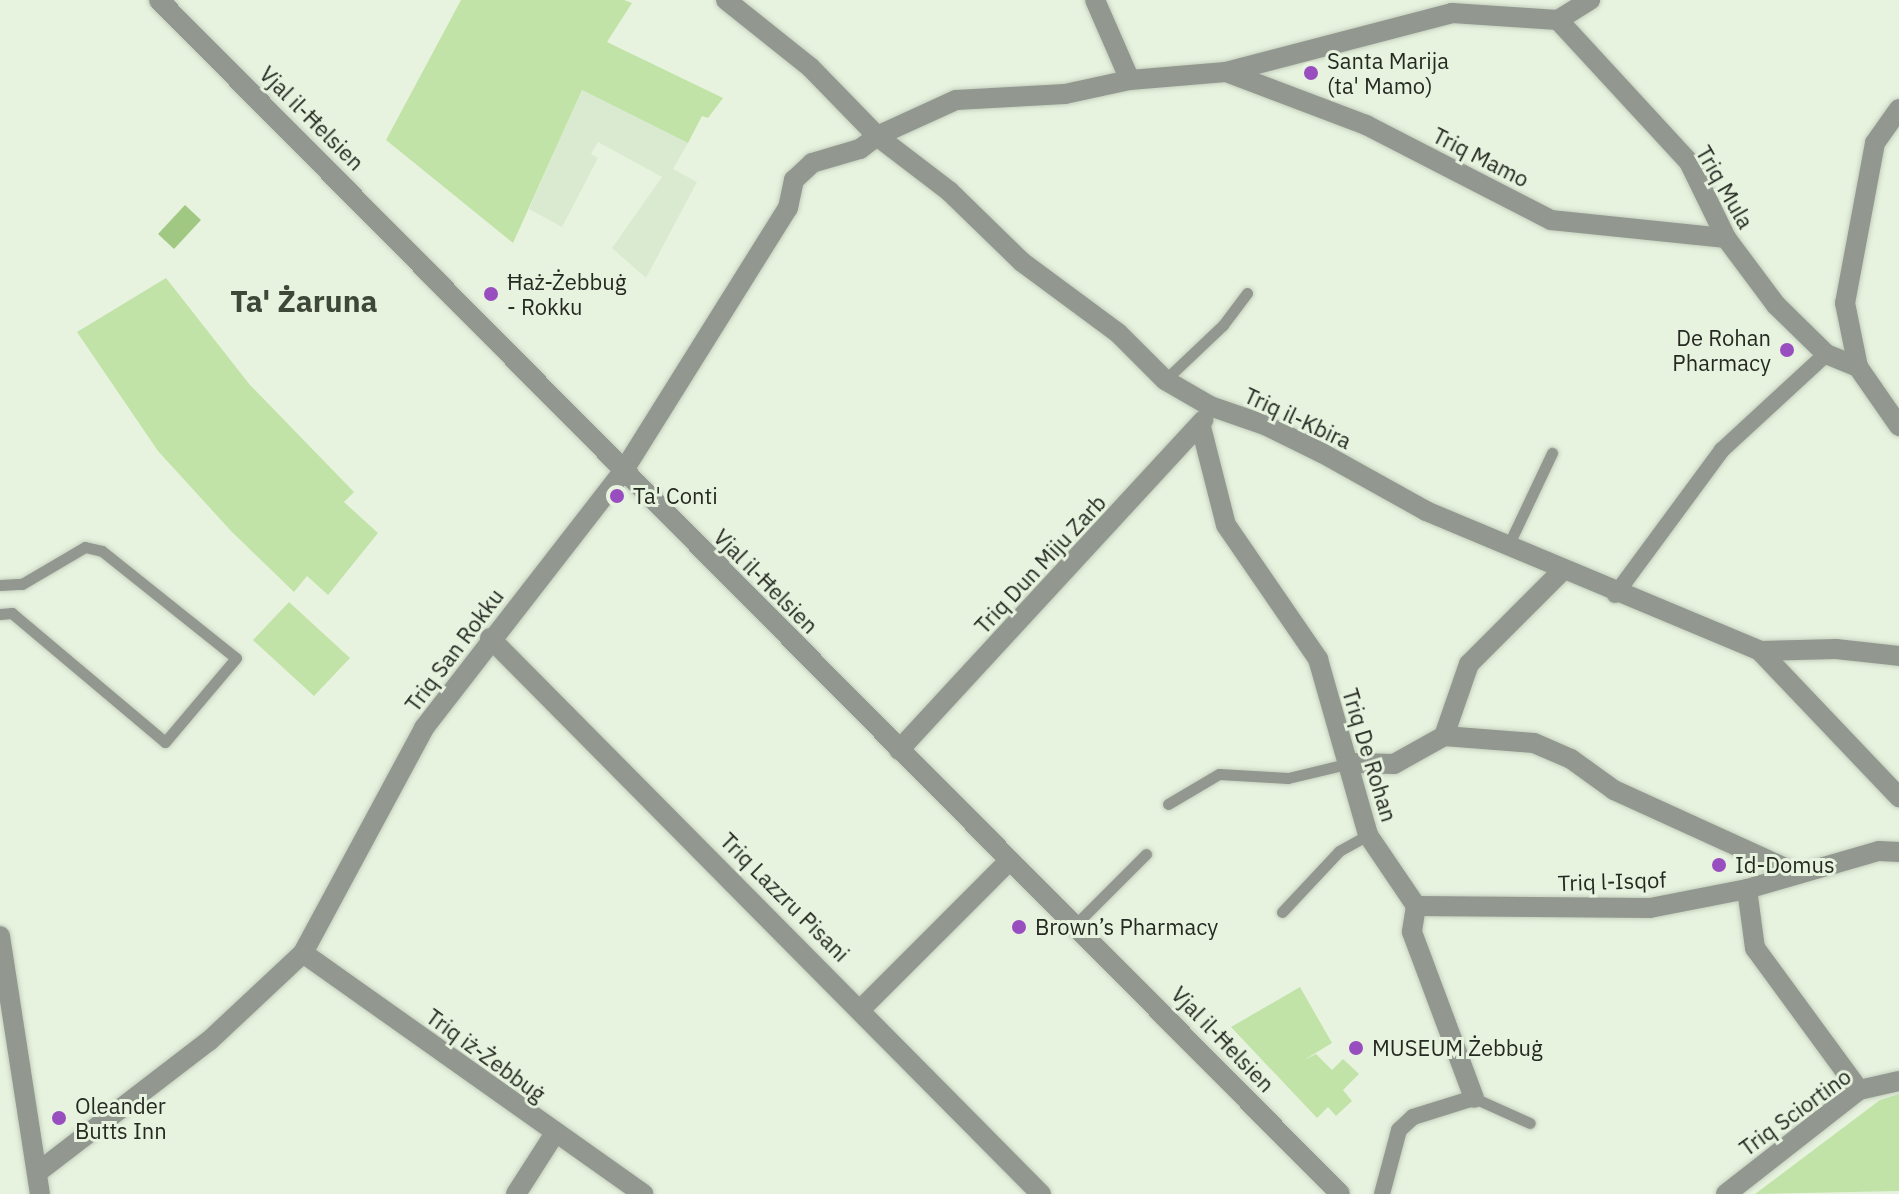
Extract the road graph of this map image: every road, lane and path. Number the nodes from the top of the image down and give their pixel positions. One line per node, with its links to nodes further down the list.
1 (159, 0): 20 (street, Vjal il-Ħelsien)
2 (726, 0): 10 (street, Triq il-Kbira)
3 (1095, 0): 8 (street)
4 (1590, 0): 6 (street)
5 (1447, 6): 6 (street, Triq Mamo); 7 (street, Triq Mamo)
6 (1558, 20): 11 (street, Triq Mula)
7 (1226, 72): 8 (street, Triq Mamo); 11 (street, Triq Mamo)
8 (1130, 80): 10 (street, Triq Mamo)
9 (1899, 109): 14 (street)
10 (877, 136): 15 (street, Triq il-Kbira); 20 (street, Triq San Rokku)
11 (1726, 238): 13 (street, Triq Mula)
12 (1247, 293): 15 (lane)
13 (1826, 354): 14 (street, Triq Mula); 24 (street)
14 (1858, 367): 17 (street)
15 (1165, 380): 16 (street, Triq il-Kbira)
16 (1210, 406): 18 (street, Triq Dun Miju Zarb); 21 (street, Triq il-Kbira)
17 (1899, 426)
18 (1201, 427): 30 (street, Triq Dun Miju Zarb); 31 (street, Triq De Rohan)
19 (1552, 453): 21 (lane)
20 (624, 470): 26 (street, Triq San Rokku); 30 (street, Vjal il-Ħelsien)
21 (1508, 546): 22 (street, Triq il-Kbira)
22 (1562, 571): 24 (street, Triq il-Kbira); 29 (street)
23 (0, 585): 25 (lane)
24 (1615, 595): 27 (street, Triq il-Kbira)
25 (0, 614)
26 (490, 638): 44 (street, Triq San Rokku); 45 (street, Triq Lazzru Pisani)
27 (1760, 651): 28 (street); 32 (street, Triq il-Kbira)
28 (1899, 656)
29 (1444, 736): 31 (street); 38 (street)
30 (899, 750): 37 (street, Vjal il-Ħelsien)
31 (1351, 763): 33 (lane); 34 (street, Triq De Rohan)
32 (1899, 797)
33 (1168, 804)
34 (1368, 835): 40 (street, Triq De Rohan); 41 (lane)
35 (1899, 852): 38 (street, Triq l-Isqof)
36 (1146, 854): 42 (lane)
37 (1008, 862): 42 (street, Vjal il-Ħelsien); 45 (street)
38 (1798, 874): 39 (street, Triq l-Isqof)
39 (1747, 889): 40 (street, Triq l-Isqof); 47 (street)
40 (1416, 906): 48 (street)
41 (1282, 912)
42 (1076, 924): 56 (street, Vjal il-Ħelsien)
43 (0, 936): 51 (street)
44 (303, 953): 50 (street, Triq iż-Żebbuġ); 51 (street, Triq San Rokku)
45 (862, 1008): 55 (street, Triq Lazzru Pisani)
46 (1899, 1081): 47 (street, Triq Sciortino)
47 (1859, 1090): 58 (street, Triq Sciortino)
48 (1474, 1098): 49 (lane); 57 (street)
49 (1530, 1123)
50 (555, 1133): 53 (street); 54 (street, Triq iż-Żebbuġ)
51 (38, 1172): 52 (street)
52 (40, 1194)
53 (516, 1194)
54 (643, 1194)
55 (1041, 1194)
56 (1340, 1194)
57 (1382, 1194)
58 (1726, 1194)

